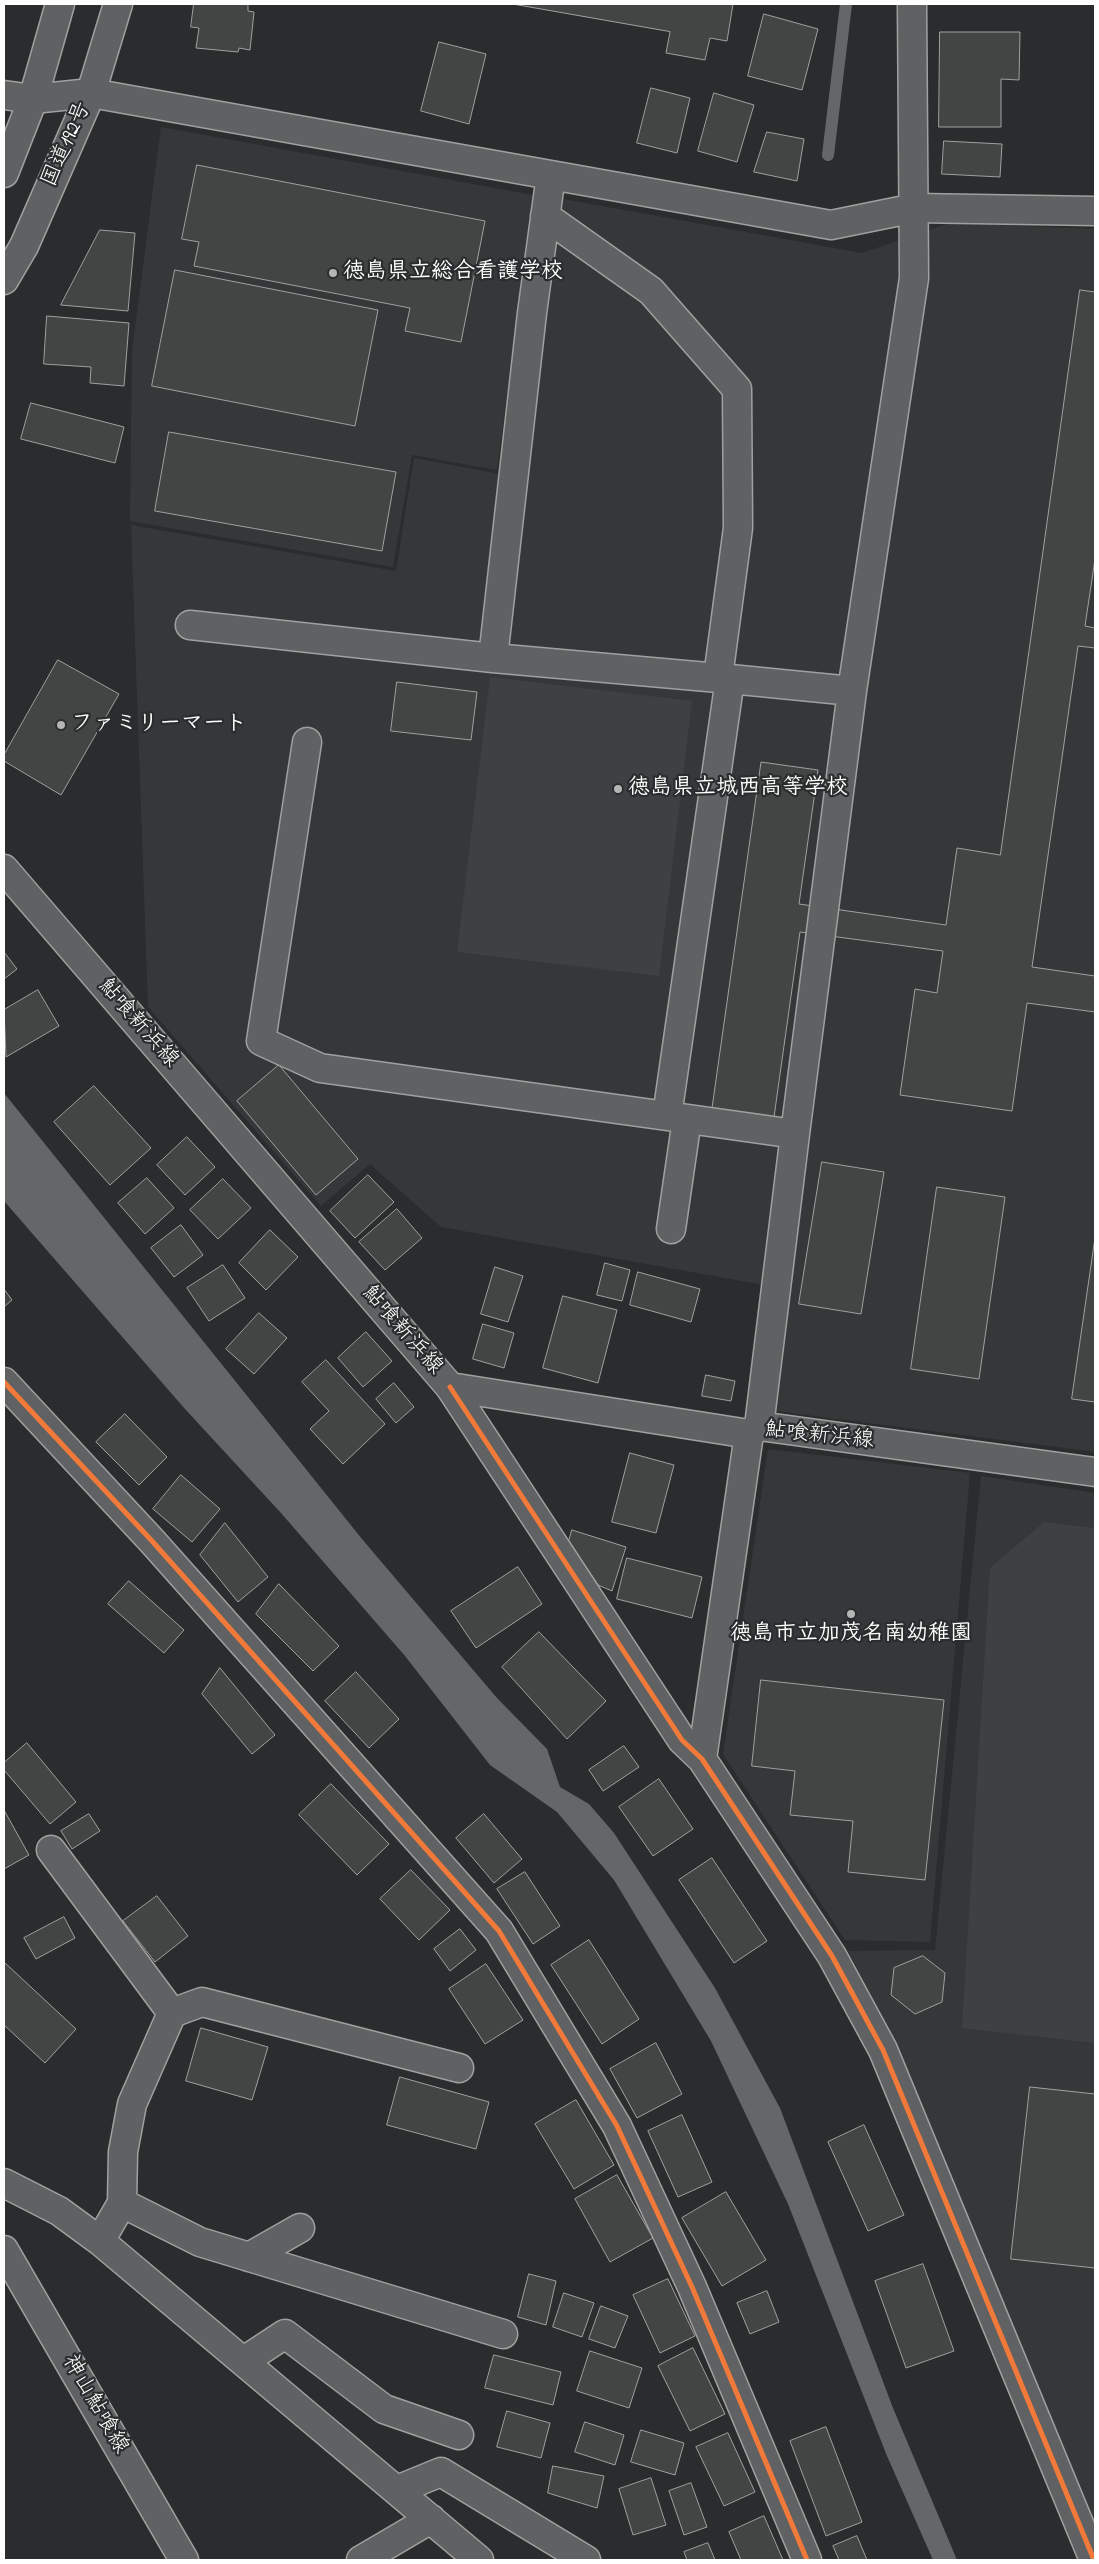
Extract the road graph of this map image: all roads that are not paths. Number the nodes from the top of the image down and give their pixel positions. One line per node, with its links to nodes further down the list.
1 (60, 4): 6 (main road)
2 (118, 4): 4 (main road, 国道192号)
3 (912, 4): 9 (main road)
4 (91, 93): 6 (main road); 8 (main road); 12 (main road, 国道192号)
5 (4, 95): 6 (main road)
6 (34, 98): 7 (main road)
7 (4, 173)
8 (551, 175): 9 (main road); 11 (main road)
9 (915, 208): 10 (main road); 16 (main road)
10 (1095, 211)
11 (545, 216): 14 (main road); 15 (main road)
12 (4, 280)
13 (190, 625): 14 (main road)
14 (493, 658): 15 (main road)
15 (724, 678): 16 (main road); 19 (main road)
16 (852, 692): 20 (main road)
17 (307, 742): 19 (main road)
18 (4, 869): 23 (main road, 鮎喰新浜線)
19 (677, 1118): 20 (main road); 21 (main road)
20 (795, 1134): 24 (main road)
21 (671, 1229)
22 (4, 1382): 45 (main road)
23 (450, 1387): 24 (main road, 鮎喰新浜線); 26 (main road)
24 (754, 1430): 25 (main road, 鮎喰新浜線); 26 (main road)
25 (1095, 1472)
26 (702, 1759): 46 (main road)
27 (51, 1850): 28 (main road)
28 (172, 2013): 29 (main road); 31 (main road)
29 (459, 2068)
30 (4, 2183): 33 (main road)
31 (122, 2203): 33 (main road); 35 (main road)
32 (300, 2228): 35 (main road)
33 (100, 2241): 37 (main road)
34 (4, 2250): 41 (main road, 神山鮎喰線)
35 (249, 2257): 36 (main road)
36 (503, 2334)
37 (244, 2362): 38 (main road); 39 (main road)
38 (459, 2435)
39 (397, 2490): 40 (main road); 44 (main road)
40 (431, 2519): 42 (main road); 43 (main road)
41 (184, 2560)
42 (361, 2560)
43 (480, 2560)
44 (586, 2560)
45 (807, 2560)
46 (1094, 2560)

